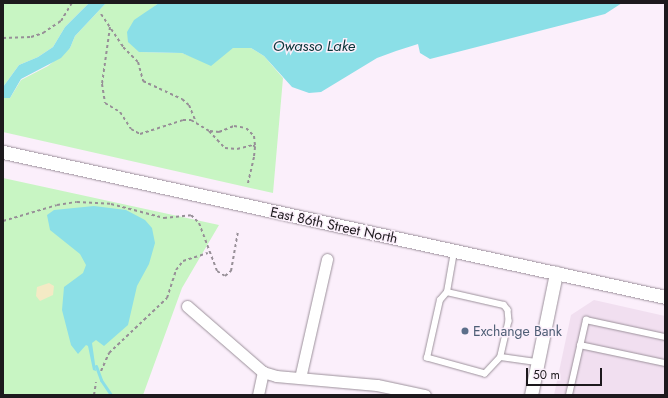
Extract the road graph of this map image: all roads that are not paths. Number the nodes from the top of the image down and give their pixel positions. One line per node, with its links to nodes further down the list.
1 (7, 153): 2 (street, East 86th Street North)
2 (454, 252): 4 (street, East 86th Street North); 5 (lane)
3 (326, 259): 14 (street)
4 (556, 273): 6 (street, East 86th Street North); 11 (street)
5 (447, 292): 10 (lane); 10 (lane)
6 (665, 296)
7 (187, 306): 13 (street)
8 (665, 337): 9 (lane)
9 (580, 345): 12 (lane); 18 (lane)
10 (502, 356): 11 (lane)
11 (538, 362): 17 (street)
12 (665, 363)
13 (263, 372): 14 (street); 15 (street)
14 (300, 378): 16 (street)
15 (258, 395)
16 (425, 395)
17 (531, 395)
18 (569, 395)

